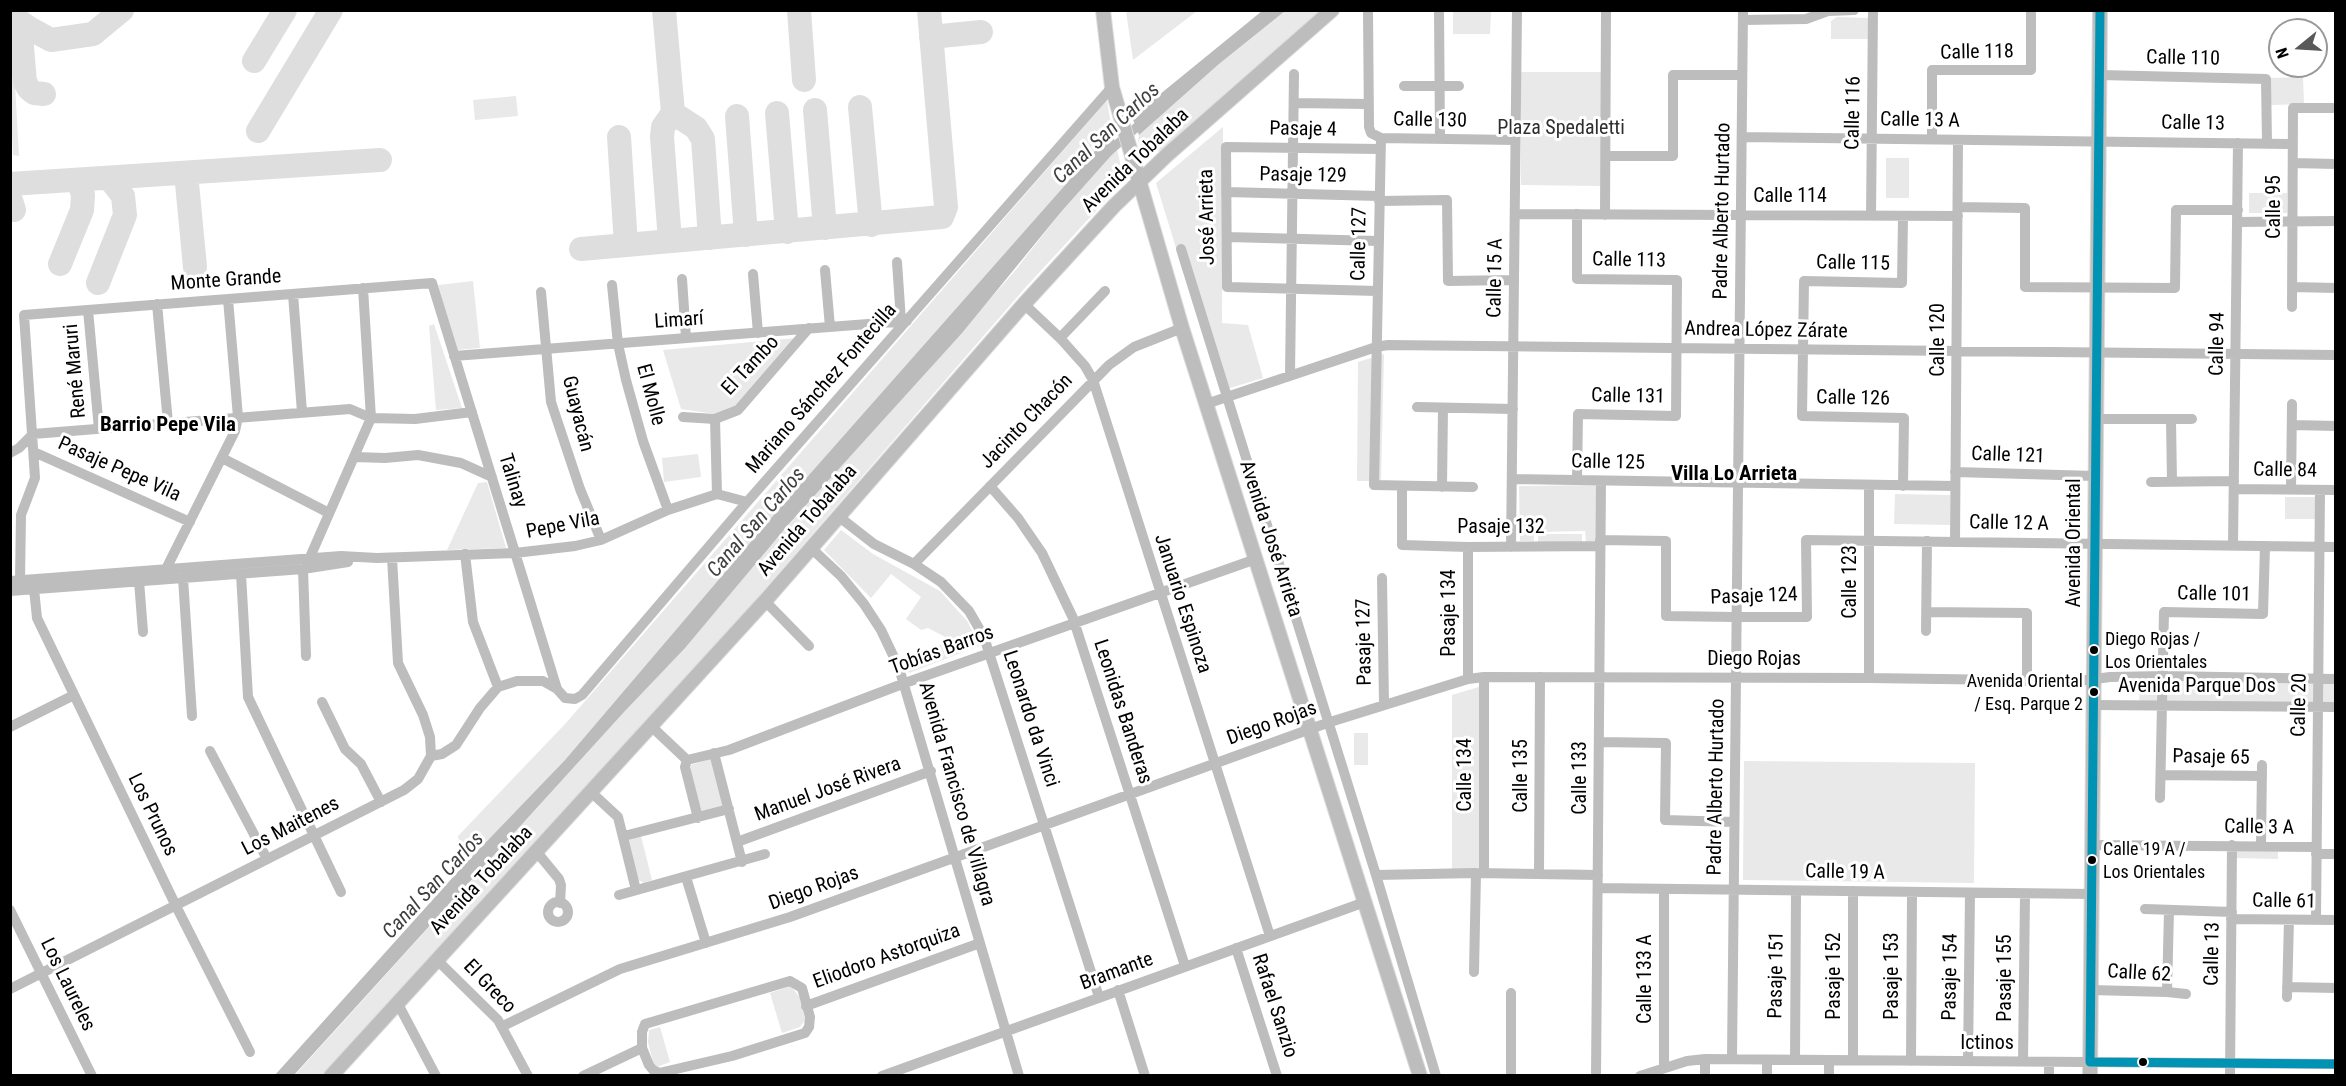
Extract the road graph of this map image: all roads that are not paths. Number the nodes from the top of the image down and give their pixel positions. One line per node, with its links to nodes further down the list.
1 (1103, 10): 18 (main road, Avenida José Arrieta)
2 (1332, 10): 39 (main road, Avenida Tobalaba)
3 (1368, 10): 21 (street, Calle 127)
4 (1439, 10): 16 (street)
5 (1517, 10): 27 (street, Calle 15 A)
6 (1606, 10): 36 (street)
7 (1854, 10): 11 (street)
8 (1873, 10): 25 (street, Calle 116)
9 (2031, 10): 26 (street, Calle 118)
10 (2100, 10): 15 (main road, Avenida Oriental)
11 (1828, 11): 12 (street)
12 (1743, 15): 14 (street, Padre Alberto Hurtado)
13 (1294, 74): 20 (street)
14 (1742, 75): 23 (street, Padre Alberto Hurtado); 36 (street)
15 (2100, 75): 29 (main road, Avenida Oriental); 31 (street, Calle 110)
16 (1440, 86): 17 (street); 19 (street); 24 (street)
17 (1459, 86)
18 (1112, 87): 39 (main road, Avenida José Arrieta); 79 (street, Mariano Sánchez Fontecilla)
19 (1404, 87)
20 (1294, 103): 21 (street); 35 (street)
21 (1368, 105): 32 (street, Calle 127)
22 (2336, 108): 37 (street, Calle 95)
23 (1742, 137): 25 (street, Calle 13 A); 48 (street, Padre Alberto Hurtado)
24 (1440, 139): 27 (street, Calle 130); 32 (street, Calle 130)
25 (1872, 139): 26 (street, Calle 13 A); 49 (street, Calle 116)
26 (1932, 139): 28 (street, Calle 13 A)
27 (1515, 140): 45 (street, Calle 15 A)
28 (1958, 140): 29 (street, Calle 13 A); 44 (street, Calle 120)
29 (2099, 141): 30 (street, Calle 13); 65 (main road, Avenida Oriental)
30 (2238, 143): 31 (street, Calle 13); 43 (street, Calle 94)
31 (2266, 143): 33 (street, Calle 13)
32 (1380, 144): 35 (street, Pasaje 4); 42 (street, Calle 127)
33 (2288, 144)
34 (1226, 147): 35 (street, Pasaje 4); 40 (street, José Arrieta)
35 (1293, 148): 41 (street)
36 (1606, 156): 47 (street)
37 (2293, 163): 38 (street); 52 (street, Calle 95)
38 (2336, 164)
39 (1139, 181): 76 (main road, Avenida Tobalaba); 82 (main road, Avenida José Arrieta)
40 (1226, 192): 41 (street, Pasaje 129); 54 (street, José Arrieta)
41 (1293, 194): 42 (street, Pasaje 129); 55 (street)
42 (1379, 198): 56 (street, Calle 127); 62 (street, Pasaje 129)
43 (2238, 210): 53 (street, Calle 94); 65 (street)
44 (1958, 212): 50 (street, Calle 114); 65 (street, Calle 114); 93 (street, Calle 120)
45 (1515, 214): 46 (street, Calle 114); 62 (street, Calle 15 A)
46 (1577, 214): 47 (street, Calle 114); 89 (street, Calle 113)
47 (1605, 214): 48 (street, Calle 114)
48 (1741, 215): 49 (street, Calle 114); 91 (street, Padre Alberto Hurtado)
49 (1871, 216): 50 (street, Calle 114)
50 (1903, 216): 92 (street, Calle 115)
51 (2336, 220): 52 (street)
52 (2293, 221): 53 (street); 66 (street, Calle 95)
53 (2237, 222): 95 (street, Calle 94)
54 (1227, 237): 55 (street); 69 (street, José Arrieta)
55 (1292, 239): 56 (street); 69 (street)
56 (1378, 241): 71 (street, Calle 127)
57 (1181, 249): 100 (street)
58 (897, 262): 79 (street)
59 (825, 270): 80 (street)
60 (753, 274): 83 (street)
61 (682, 279): 84 (street)
62 (1514, 280): 88 (street, Calle 15 A)
63 (432, 283): 67 (street, Monte Grande); 97 (street, Talinay)
64 (612, 285): 86 (street, El Molle)
65 (2097, 287): 94 (main road, Avenida Oriental)
66 (2292, 287): 68 (street); 77 (street, Calle 95)
67 (363, 288): 73 (street, Monte Grande); 110 (street)
68 (2336, 288)
69 (1292, 289): 71 (street); 98 (street)
70 (1105, 291): 85 (street)
71 (1377, 291): 87 (street, Calle 127)
72 (541, 292): 90 (street, Guayacán)
73 (293, 294): 74 (street, Monte Grande); 106 (street)
74 (228, 299): 75 (street, Monte Grande); 108 (street)
75 (157, 304): 78 (street, Monte Grande); 115 (street)
76 (1024, 304): 85 (street, Januario Espinoza); 148 (main road, Avenida Tobalaba)
77 (2292, 307)
78 (88, 310): 118 (street, René Maruri); 119 (street, Monte Grande)
79 (904, 321): 80 (street, Limarí); 145 (street, Mariano Sánchez Fontecilla)
80 (830, 327): 81 (street, Limarí)
81 (809, 328): 83 (street, Limarí); 111 (street, El Tambo)
82 (1182, 328): 99 (street, Jacinto Chacón); 101 (main road, Avenida José Arrieta)
83 (758, 333): 84 (street, Limarí)
84 (687, 338): 86 (street, Limarí)
85 (1060, 338): 99 (street, Januario Espinoza)
86 (618, 344): 90 (street, Limarí); 146 (street, El Molle)
87 (1376, 347): 88 (street, Andrea López Zárate); 98 (street, Andrea López Zárate); 136 (street, Calle 127)
88 (1513, 347): 89 (street, Andrea López Zárate); 105 (street, Calle 15 A)
89 (1677, 348): 91 (street, Andrea López Zárate); 128 (street, Calle 131)
90 (546, 349): 97 (street, Limarí); 150 (street, Guayacán)
91 (1739, 349): 92 (street, Andrea López Zárate); 132 (street, Padre Alberto Hurtado)
92 (1803, 350): 93 (street, Andrea López Zárate); 137 (street, Calle 126)
93 (1956, 351): 94 (street, Andrea López Zárate); 124 (street, Calle 120)
94 (2096, 352): 95 (street, Andrea López Zárate); 112 (main road, Avenida Oriental)
95 (2236, 354): 96 (street, Andrea López Zárate); 134 (street, Calle 94)
96 (2336, 355)
97 (454, 356): 107 (street, Talinay)
98 (1290, 375): 100 (street, Andrea López Zárate)
99 (1093, 380): 135 (street, Jacinto Chacón); 182 (street, Januario Espinoza)
100 (1228, 397): 101 (street, Andrea López Zárate); 215 (street)
101 (1206, 404): 169 (main road, Avenida José Arrieta)
102 (2292, 404): 116 (street)
103 (1418, 407): 104 (street)
104 (1443, 408): 105 (street); 139 (street)
105 (1513, 409): 127 (street, Calle 15 A)
106 (302, 412): 108 (street); 110 (street)
107 (472, 412): 110 (street); 126 (street, Talinay)
108 (237, 417): 115 (street); 123 (street, Pasaje Pepe Vila)
109 (683, 417): 111 (street, El Tambo)
110 (371, 418): 122 (street)
111 (715, 419): 144 (street, El Tambo)
112 (2096, 419): 114 (street); 125 (main road, Avenida Oriental)
113 (2192, 419): 114 (street)
114 (2171, 420): 130 (street)
115 (168, 423): 118 (street)
116 (2292, 425): 117 (street); 141 (street)
117 (2336, 426)
118 (99, 429): 119 (street)
119 (33, 434): 120 (street); 121 (street)
120 (34, 452): 149 (street, Pasaje Pepe Vila); 177 (street)
121 (10, 453)
122 (355, 457): 126 (street); 147 (street)
123 (222, 458): 147 (street); 149 (street, Pasaje Pepe Vila)
124 (1955, 472): 125 (street, Calle 121); 138 (street, Calle 120)
125 (2095, 476): 156 (main road, Avenida Oriental)
126 (492, 477): 164 (street, Talinay)
127 (1512, 479): 128 (street, Calle 125); 160 (street, Calle 15 A)
128 (1577, 480): 129 (street, Calle 125)
129 (1601, 481): 132 (street, Calle 125); 155 (street, Calle 133)
130 (2172, 481): 131 (street, Calle 84); 134 (street, Calle 84)
131 (2151, 482)
132 (1738, 483): 133 (street, Calle 125); 186 (street, Padre Alberto Hurtado)
133 (1869, 485): 137 (street, Calle 125); 152 (street, Calle 123)
134 (2234, 485): 141 (street, Calle 84); 157 (street, Calle 94)
135 (990, 486): 170 (street, Jacinto Chacón); 187 (street, Leonidas Banderas)
136 (1402, 486): 139 (street); 159 (street, Pasaje 132)
137 (1903, 486): 138 (street, Calle 125)
138 (1955, 486): 154 (street, Calle 120)
139 (1442, 487): 140 (street)
140 (1473, 487)
141 (2291, 489): 142 (street, Calle 84)
142 (2320, 490): 143 (street, Calle 84); 161 (street, Calle 20)
143 (2336, 490)
144 (717, 494): 145 (street); 146 (street, Pepe Vila)
145 (747, 502): 206 (street, Mariano Sánchez Fontecilla)
146 (668, 510): 150 (street, Pepe Vila)
147 (329, 513): 168 (street)
148 (838, 516): 163 (main road, Avenida Tobalaba); 170 (street, Leonardo da Vinci)
149 (190, 522): 173 (street, Pasaje Pepe Vila)
150 (601, 540): 164 (street, Pepe Vila)
151 (1806, 540): 152 (street, Calle 12 A); 186 (street, Pasaje 124)
152 (1869, 540): 153 (street, Calle 12 A); 197 (street, Calle 123)
153 (1927, 541): 154 (street, Calle 12 A); 184 (street)
154 (1955, 541): 156 (street, Calle 12 A)
155 (1600, 543): 160 (street, Pasaje 132); 185 (street, Pasaje 132); 199 (street, Calle 133)
156 (2095, 543): 157 (street, Calle 12 A); 200 (main road, Avenida Oriental)
157 (2233, 545): 158 (street, Calle 12 A)
158 (2265, 546): 161 (street, Calle 12 A); 193 (street, Calle 101)
159 (1468, 547): 160 (street, Pasaje 132); 198 (street, Pasaje 134)
160 (1511, 547)
161 (2320, 547): 162 (street, Calle 12 A); 201 (street, Calle 20)
162 (2336, 547)
163 (811, 548): 183 (main road, Avenida Tobalaba); 204 (street, Avenida Francisco de Villagra)
164 (515, 553): 165 (street, Pepe Vila); 206 (street, Talinay)
165 (465, 554): 167 (street, Pepe Vila); 205 (street)
166 (377, 558): 167 (street, Pepe Vila); 168 (street, Pepe Vila); 171 (street, Pepe Vila)
167 (392, 558): 222 (street)
168 (310, 559): 171 (street); 172 (street, Pepe Vila)
169 (1256, 559): 182 (street, Tobías Barros); 218 (main road, Avenida José Arrieta)
170 (914, 564): 191 (street, Leonardo da Vinci)
171 (303, 569): 174 (street, Pepe Vila); 192 (street)
172 (228, 570): 173 (street, Pepe Vila); 174 (street, Pepe Vila); 175 (street, Pepe Vila)
173 (166, 574): 175 (street, Pepe Vila); 178 (street, Pepe Vila); 179 (street, Pepe Vila)
174 (241, 574): 235 (street)
175 (183, 578): 214 (street)
176 (1382, 578): 209 (street, Pasaje 127)
177 (15, 581): 179 (street, Pepe Vila)
178 (140, 581): 179 (street, Pepe Vila); 189 (street)
179 (56, 582): 180 (street, Pepe Vila)
180 (34, 589): 181 (street, Pepe Vila); 207 (street, Los Prunos)
181 (10, 591)
182 (1160, 593): 187 (street, Tobías Barros); 224 (street, Januario Espinoza)
183 (765, 601): 190 (street); 216 (main road, Avenida Tobalaba)
184 (1927, 612): 188 (street); 203 (street)
185 (1666, 616): 186 (street, Pasaje 124)
186 (1737, 617): 196 (street, Padre Alberto Hurtado)
187 (1075, 622): 191 (street, Tobías Barros); 228 (street, Leonidas Banderas)
188 (1926, 631)
189 (143, 632)
190 (809, 646)
191 (990, 652): 204 (street, Tobías Barros); 234 (street, Leonardo da Vinci)
192 (306, 656)
193 (2163, 676): 200 (street, Avenida Parque Dos); 201 (street, Avenida Parque Dos); 211 (street)
194 (1484, 677): 195 (street, Diego Rojas); 198 (street, Diego Rojas); 248 (street, Calle 134)
195 (1540, 677): 199 (street, Diego Rojas); 249 (street, Calle 135)
196 (1736, 678): 197 (street, Diego Rojas); 199 (street, Diego Rojas); 233 (street, Padre Alberto Hurtado)
197 (1869, 678): 203 (street, Diego Rojas)
198 (1468, 679): 209 (street, Diego Rojas)
199 (1599, 679): 219 (street, Calle 133)
200 (2094, 679): 203 (street, Diego Rojas); 210 (main road, Avenida Oriental)
201 (2318, 679): 202 (street, Avenida Parque Dos); 212 (street, Calle 20)
202 (2336, 679)
203 (2027, 681)
204 (905, 683): 221 (street, Tobías Barros); 225 (street, Avenida Francisco de Villagra)
205 (498, 687): 206 (street); 222 (street)
206 (557, 689)
207 (74, 695): 217 (street); 267 (street, Los Prunos)
208 (322, 702): 230 (street)
209 (1384, 705): 215 (street, Diego Rojas)
210 (2094, 705): 211 (street, Avenida Parque Dos); 238 (main road, Avenida Oriental)
211 (2162, 705): 212 (street, Avenida Parque Dos); 226 (street)
212 (2318, 706): 213 (street, Avenida Parque Dos); 242 (street, Calle 20)
213 (2336, 707)
214 (192, 716)
215 (1327, 723): 218 (street, Diego Rojas); 250 (street)
216 (651, 726): 223 (street); 227 (main road, Avenida Tobalaba)
217 (10, 727)
218 (1310, 729): 224 (street, Diego Rojas); 265 (main road, Avenida José Arrieta)
219 (1599, 742): 233 (street); 251 (street, Calle 133)
220 (210, 751): 246 (street)
221 (714, 753): 223 (street, Tobías Barros); 231 (street)
222 (431, 756): 230 (street, Los Maitenes)
223 (687, 760): 232 (street)
224 (1214, 764): 228 (street, Diego Rojas); 275 (street, Januario Espinoza)
225 (930, 771): 237 (street, Manuel José Rivera); 245 (street, Avenida Francisco de Villagra)
226 (2161, 775): 229 (street); 240 (street, Pasaje 65)
227 (591, 792): 236 (street); 241 (main road, Avenida Tobalaba)
228 (1130, 794): 234 (street, Diego Rojas); 280 (street, Leonidas Banderas)
229 (2160, 798)
230 (381, 802): 235 (street, Los Maitenes)
231 (729, 809): 232 (street); 237 (street)
232 (698, 818): 236 (street)
233 (1734, 822): 256 (street, Padre Alberto Hurtado)
234 (1045, 824): 245 (street, Diego Rojas); 290 (street, Leonardo da Vinci)
235 (315, 835): 246 (street, Los Maitenes); 257 (street)
236 (624, 836): 255 (street)
237 (737, 842): 247 (street)
238 (2092, 844): 239 (street, Calle 3 A); 263 (main road, Avenida Oriental)
239 (2232, 845): 240 (street, Calle 3 A); 271 (street, Calle 13)
240 (2261, 846): 242 (street, Calle 3 A)
241 (536, 851): 266 (street); 279 (main road, Avenida Tobalaba)
242 (2316, 851): 244 (street, Calle 3 A); 273 (street, Calle 20)
243 (765, 854): 247 (street, Manuel José Rivera)
244 (2336, 854)
245 (955, 856): 276 (street, Diego Rojas); 277 (street, Avenida Francisco de Villagra)
246 (267, 859): 267 (street, Los Maitenes)
247 (742, 862): 252 (street, Manuel José Rivera)
248 (1480, 873): 249 (street); 250 (street); 281 (street, Calle 134)
249 (1539, 874): 251 (street)
250 (1380, 875): 323 (street)
251 (1598, 875): 253 (street, Calle 133)
252 (686, 877): 255 (street, Manuel José Rivera); 276 (street)
253 (1598, 888): 254 (street, Calle 19 A); 325 (street, Calle 133)
254 (1664, 889): 256 (street, Calle 19 A); 309 (street, Calle 133 A)
255 (636, 890): 264 (street, Manuel José Rivera)
256 (1734, 890): 258 (street, Calle 19 A); 298 (street, Padre Alberto Hurtado)
257 (340, 891)
258 (1796, 891): 259 (street, Calle 19 A); 300 (street, Pasaje 151)
259 (1853, 891): 260 (street, Calle 19 A); 302 (street, Pasaje 152)
260 (1912, 892): 261 (street, Calle 19 A); 303 (street, Pasaje 153)
261 (1970, 893): 262 (street, Calle 19 A); 304 (street, Pasaje 154)
262 (2025, 894): 263 (street, Calle 19 A); 305 (street, Pasaje 155)
263 (2092, 894): 286 (main road, Avenida Oriental)
264 (619, 895)
265 (1365, 902): 275 (street, Bramante); 322 (main road, Avenida José Arrieta)
266 (560, 903)
267 (176, 906): 282 (street, Los Maitenes); 296 (street, Los Prunos)
268 (2145, 909): 270 (street, Calle 61)
269 (10, 910): 282 (street, Los Laureles)
270 (2169, 911): 271 (street, Calle 61); 287 (street)
271 (2231, 916): 272 (street, Calle 61); 307 (street, Calle 13)
272 (2289, 920): 273 (street, Calle 61); 283 (street)
273 (2316, 920): 274 (street, Calle 61)
274 (2336, 920)
275 (1270, 936): 278 (street, Bramante)
276 (706, 943): 293 (street, Diego Rojas)
277 (980, 943): 292 (street, Eliodoro Astorquiza); 294 (street, Avenida Francisco de Villagra)
278 (1236, 948): 280 (street, Bramante); 321 (street, Rafael Sanzio)
279 (436, 959): 291 (main road, Avenida Tobalaba); 293 (street, El Greco)
280 (1185, 966): 285 (street, Bramante)
281 (1474, 972)
282 (42, 973): 284 (street, Los Maitenes); 313 (street, Los Laureles)
283 (2336, 988)
284 (10, 989)
285 (1118, 990): 290 (street, Bramante); 320 (street)
286 (2091, 990): 287 (street, Calle 62); 310 (main road, Avenida Oriental)
287 (2167, 992): 289 (street, Calle 62)
288 (1511, 993): 324 (street)
289 (2186, 994)
290 (1099, 997): 294 (street, Bramante)
291 (397, 1002): 314 (main road, Avenida Tobalaba); 315 (street)
292 (806, 1006): 295 (street, Eliodoro Astorquiza); 295 (street, Eliodoro Astorquiza)
293 (503, 1026): 316 (street, El Greco)
294 (1006, 1031): 311 (street, Bramante); 319 (street, Avenida Francisco de Villagra)
295 (642, 1048): 317 (street)
296 (250, 1052)
297 (1705, 1059): 298 (street, Ictinos); 309 (street, Ictinos); 326 (street)
298 (1732, 1059): 299 (street, Ictinos)
299 (1767, 1060): 300 (street, Ictinos); 327 (street)
300 (1795, 1060): 301 (street, Ictinos)
301 (1829, 1060): 302 (street, Ictinos); 328 (street)
302 (1853, 1060): 303 (street, Ictinos)
303 (1911, 1061): 304 (street, Ictinos)
304 (1968, 1061): 305 (street, Ictinos)
305 (2023, 1062): 306 (street, Ictinos)
306 (2049, 1062): 310 (street, Ictinos); 329 (street)
307 (2230, 1064): 308 (street, Ictinos); 310 (street, Ictinos); 330 (street, Calle 13)
308 (2336, 1064)
309 (1664, 1068): 312 (street, Ictinos)
310 (2090, 1069)
311 (909, 1071): 318 (street, Bramante)
312 (1645, 1075)
313 (92, 1076)
314 (330, 1076)
315 (436, 1076)
316 (528, 1076)
317 (584, 1076)
318 (882, 1076)
319 (1019, 1076)
320 (1145, 1076)
321 (1277, 1076)
322 (1420, 1076)
323 (1436, 1076)
324 (1511, 1076)
325 (1596, 1076)
326 (1705, 1076)
327 (1767, 1076)
328 (1829, 1076)
329 (2049, 1076)
330 (2230, 1076)

